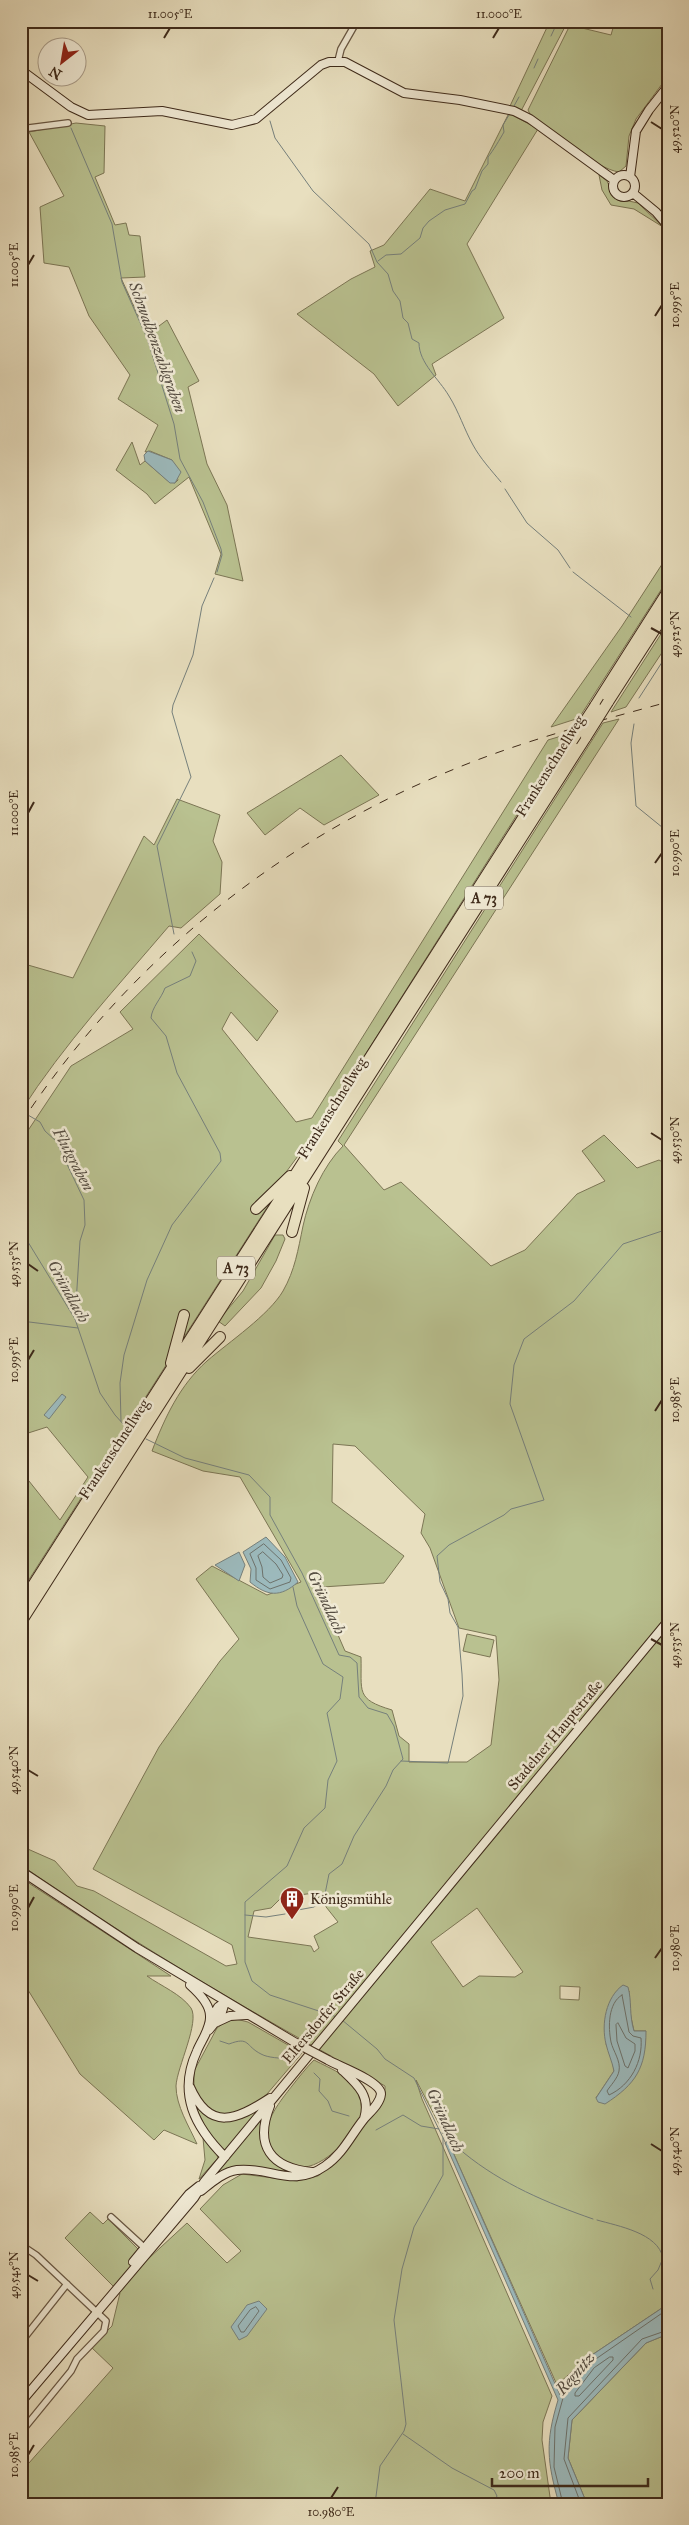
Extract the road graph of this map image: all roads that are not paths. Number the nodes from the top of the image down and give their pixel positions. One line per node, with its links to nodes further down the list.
1 (357, 21): 2 (street)
2 (338, 61): 3 (main road); 8 (main road)
3 (21, 70)
4 (668, 86): 7 (main road)
5 (68, 123): 6 (street)
6 (21, 129)
7 (630, 177): 8 (main road); 9 (main road)
8 (614, 180): 9 (main road)
9 (634, 193): 10 (main road)
10 (668, 226)
11 (668, 591): 13 (highway, Frankenschnellweg / A 73, bridge)
12 (668, 609): 13 (highway, Frankenschnellweg / A 73, bridge)
13 (310, 1161): 14 (highway); 15 (highway); 18 (highway, Frankenschnellweg / A 73)
14 (256, 1209)
15 (292, 1232)
16 (184, 1315): 18 (highway)
17 (220, 1337): 18 (highway)
18 (167, 1385): 19 (highway, Frankenschnellweg / A 73); 21 (highway, Frankenschnellweg / A 73)
19 (21, 1604)
20 (668, 1621): 22 (main road, Stadelner Hauptstraße)
21 (21, 1622)
22 (464, 1867): 30 (main road, Eltersdorfer Straße)
23 (21, 1871): 24 (main road)
24 (179, 1975): 25 (main road); 27 (main road)
25 (225, 2002): 26 (main road); 27 (main road)
26 (246, 2015): 27 (main road); 28 (main road, bridge)
27 (213, 2020): 29 (main road)
28 (337, 2065): 31 (main road); 31 (main road)
29 (188, 2083): 30 (main road); 32 (main road)
30 (276, 2095): 32 (main road, Eltersdorfer Straße); 33 (main road)
31 (364, 2119): 33 (main road)
32 (225, 2158): 34 (main road, Eltersdorfer Straße)
33 (312, 2172): 35 (main road)
34 (204, 2182): 35 (main road, Eltersdorfer Straße); 38 (main road, Eltersdorfer Straße)
35 (197, 2194): 38 (main road, Eltersdorfer Straße)
36 (110, 2217): 38 (street)
37 (21, 2245): 39 (street)
38 (146, 2250): 40 (main road, Eltersdorfer Straße)
39 (67, 2284): 40 (street); 41 (street)
40 (97, 2311): 42 (main road, Eltersdorfer Straße); 43 (street)
41 (21, 2342)
42 (21, 2402)
43 (21, 2428)

